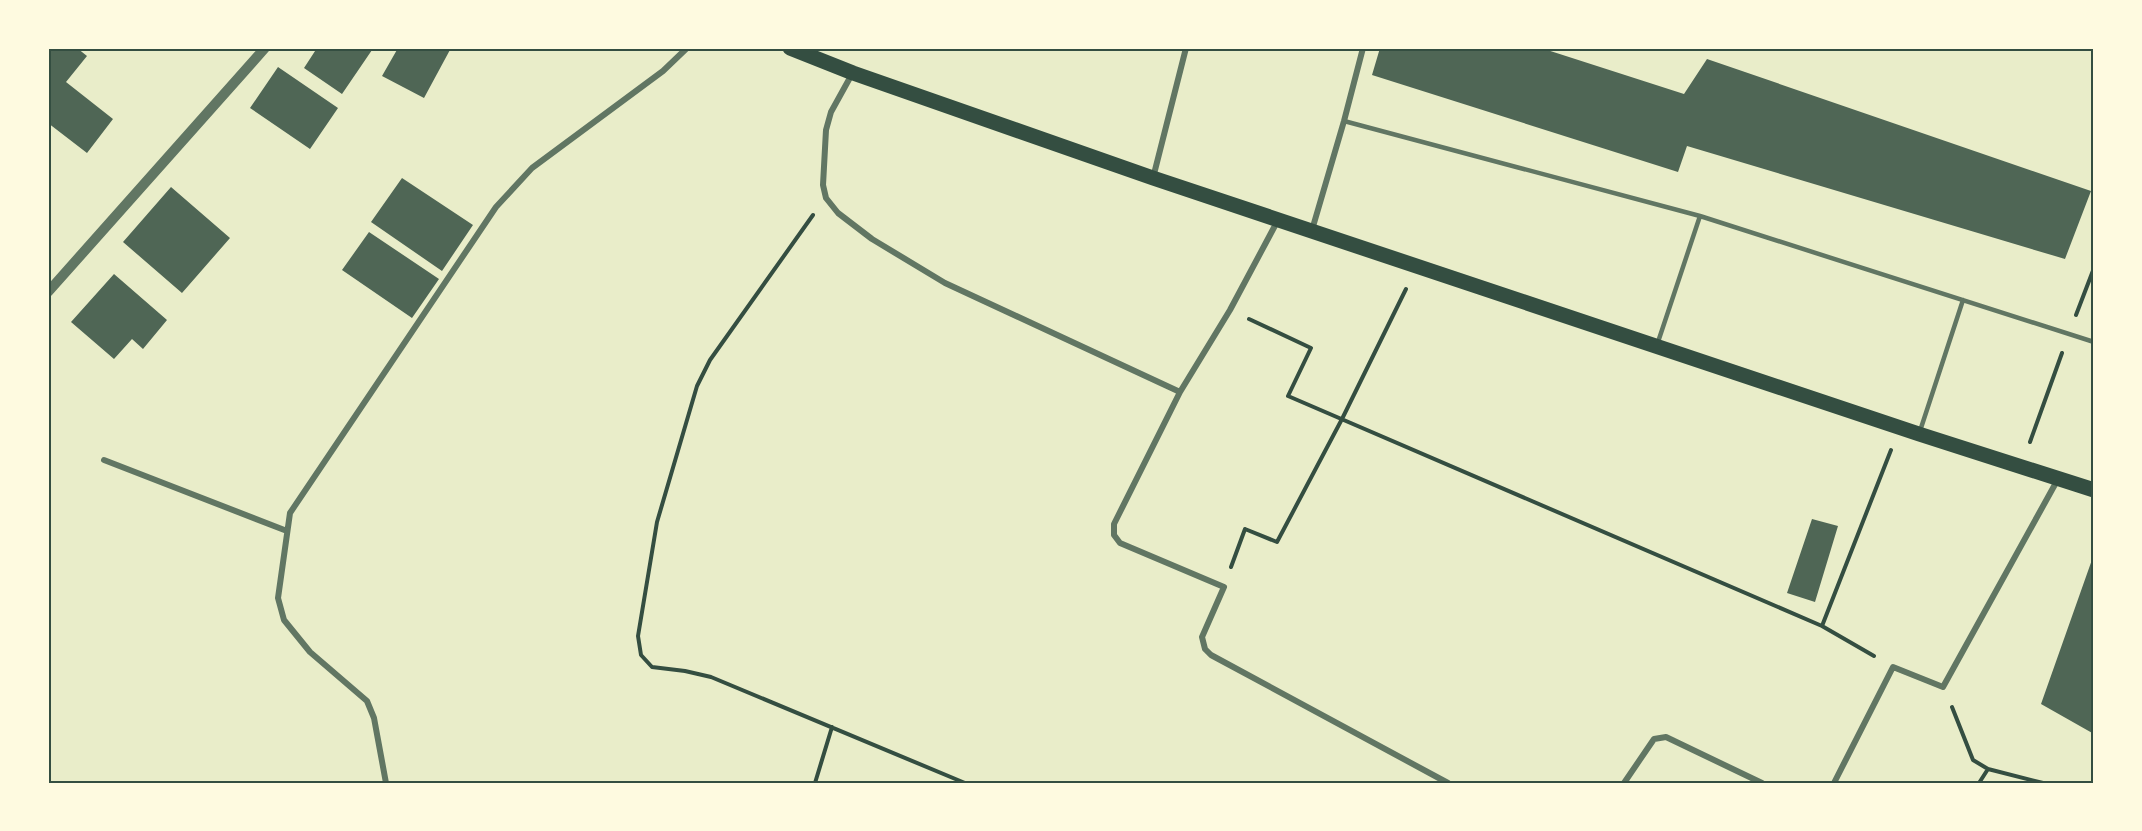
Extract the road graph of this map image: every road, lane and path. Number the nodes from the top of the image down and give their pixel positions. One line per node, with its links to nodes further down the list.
1 (265, 48): 15 (street)
2 (687, 48): 29 (street)
3 (790, 48): 6 (main road)
4 (1186, 48): 8 (street)
5 (1363, 48): 7 (street)
6 (853, 73): 8 (main road); 9 (street)
7 (1344, 121): 10 (lane); 12 (street)
8 (1153, 178): 11 (main road)
9 (826, 198): 21 (street); 34 (path)
10 (1700, 216): 16 (lane); 20 (lane)
11 (1278, 219): 12 (main road); 17 (street)
12 (1311, 230): 13 (main road)
13 (1417, 266): 20 (main road); 22 (path)
14 (2094, 268): 18 (path)
15 (48, 292)
16 (1963, 300): 18 (lane); 24 (lane)
17 (1230, 310): 21 (street); 22 (path)
18 (2069, 334): 19 (lane); 26 (path)
19 (2094, 342)
20 (1657, 345): 23 (main road)
21 (1180, 392): 30 (street)
22 (1342, 419): 30 (path); 31 (path)
23 (1900, 427): 24 (main road); 31 (path)
24 (1919, 434): 26 (main road)
25 (104, 460): 29 (street)
26 (2021, 467): 27 (main road)
27 (2058, 479): 28 (main road); 33 (street)
28 (2094, 490)
29 (287, 531): 36 (street)
30 (1224, 587): 39 (street)
31 (1822, 626): 32 (path)
32 (1893, 667): 33 (street); 42 (street)
33 (1943, 687): 35 (path)
34 (832, 727): 37 (path); 38 (path)
35 (1988, 769): 43 (path); 44 (path)
36 (386, 783)
37 (815, 783)
38 (965, 783)
39 (1448, 783)
40 (1624, 783): 41 (street)
41 (1762, 783)
42 (1834, 783)
43 (1979, 783)
44 (2043, 783)

